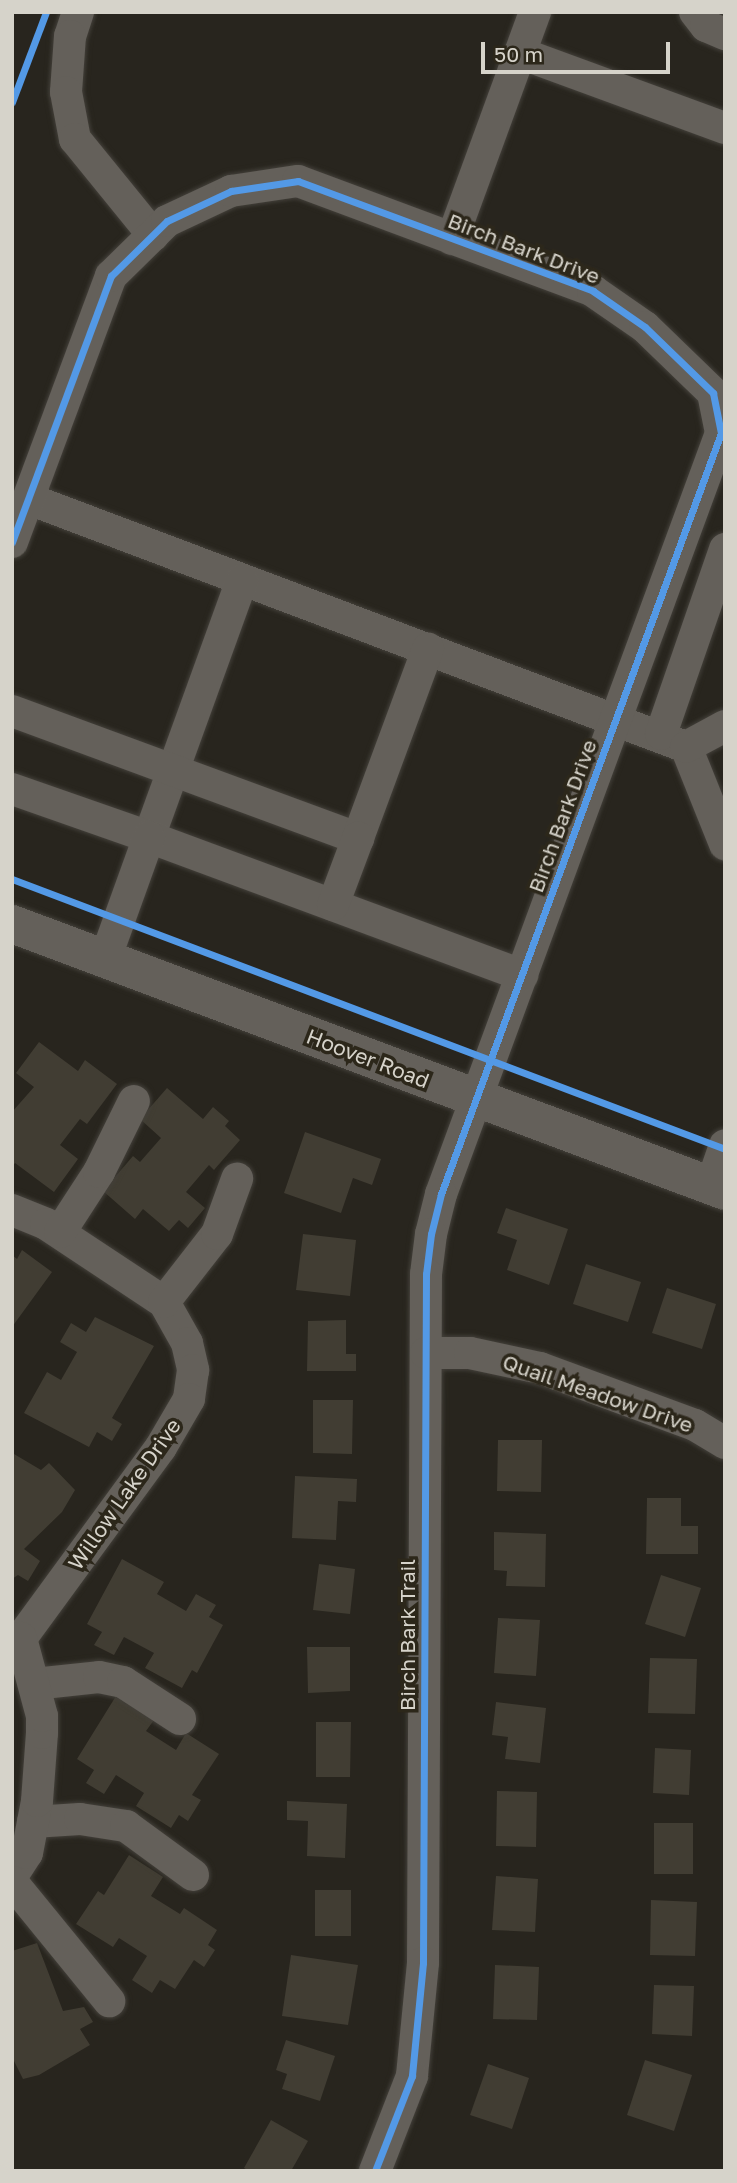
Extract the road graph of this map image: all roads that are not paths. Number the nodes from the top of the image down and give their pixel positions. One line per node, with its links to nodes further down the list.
1 (78, 12): 7 (street)
2 (534, 12): 5 (street)
3 (695, 12): 4 (street)
4 (725, 34)
5 (520, 53): 6 (street); 8 (street)
6 (725, 128)
7 (153, 235): 8 (street, Birch Bark Drive); 9 (street, Birch Bark Drive)
8 (452, 239): 15 (street, Birch Bark Drive)
9 (29, 499): 10 (street, Birch Bark Drive); 12 (street)
10 (12, 542)
11 (725, 549): 17 (street)
12 (242, 580): 13 (street); 18 (street)
13 (428, 649): 15 (street); 21 (street)
14 (12, 711): 18 (street)
15 (615, 720): 17 (street); 26 (street, Birch Bark Drive)
16 (725, 726): 17 (street)
17 (674, 740): 22 (street)
18 (172, 771): 20 (street); 21 (street)
19 (12, 789): 20 (street)
20 (149, 837): 23 (street); 25 (street)
21 (358, 838): 23 (street)
22 (725, 844)
23 (333, 905): 26 (street)
24 (12, 924): 25 (main road, Hoover Road)
25 (105, 959): 27 (main road, Hoover Road)
26 (522, 975): 27 (street, Birch Bark Drive)
27 (477, 1099): 31 (main road, Hoover Road); 35 (street, Birch Bark Trail)
28 (134, 1101): 33 (street)
29 (725, 1145): 31 (street)
30 (237, 1179): 34 (street)
31 (718, 1189)
32 (12, 1210): 33 (street, Willow Lake Drive)
33 (60, 1232): 34 (street, Willow Lake Drive)
34 (164, 1302): 37 (street, Willow Lake Drive)
35 (426, 1353): 36 (street, Quail Meadow Drive); 44 (street, Birch Bark Trail)
36 (725, 1443)
37 (17, 1636): 38 (street)
38 (34, 1684): 39 (street); 40 (street)
39 (180, 1719)
40 (33, 1822): 41 (street); 42 (street)
41 (193, 1875)
42 (12, 1879): 43 (street)
43 (109, 2001)
44 (388, 2167)

